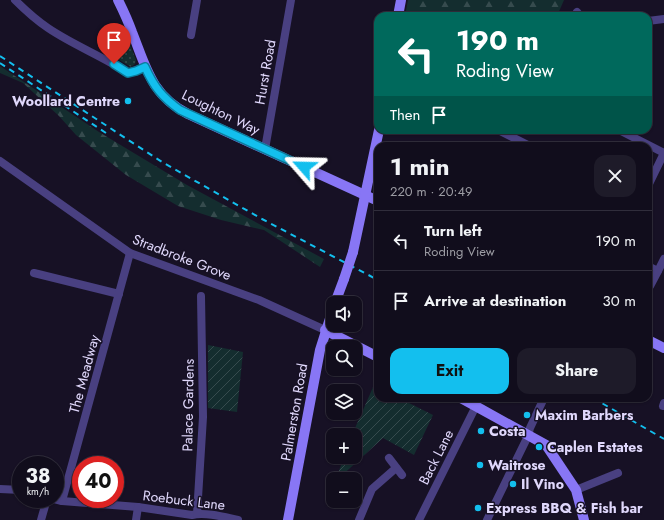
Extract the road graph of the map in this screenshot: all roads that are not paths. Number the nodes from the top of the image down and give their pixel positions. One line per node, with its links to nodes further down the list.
1 (15, 0): 10 (street)
2 (118, 0): 10 (street, Loughton Way)
3 (197, 0): 9 (street)
4 (291, 0): 16 (street, Hurst Road)
5 (401, 0): 6 (street)
6 (399, 12)
7 (664, 19): 8 (street)
8 (652, 20)
9 (191, 35)
10 (145, 67): 16 (street, Loughton Way)
11 (506, 134): 13 (street)
12 (627, 134): 14 (street)
13 (522, 142)
14 (642, 142)
15 (652, 147): 18 (street)
16 (265, 148): 21 (street, Loughton Way)
17 (374, 153): 21 (street)
18 (664, 153): 20 (street)
19 (0, 161): 23 (street, Stradbroke Grove)
20 (652, 178)
21 (365, 195): 22 (street, Loughton Way); 31 (street, bridge)
22 (374, 199)
23 (130, 253): 29 (street, The Meadway); 32 (street, Stradbroke Grove)
24 (664, 259): 26 (street)
25 (652, 268): 26 (street)
26 (658, 271): 28 (street)
27 (34, 273): 29 (street)
28 (652, 282)
29 (119, 294): 44 (street, The Meadway)
30 (201, 296): 51 (street, Palace Gardens)
31 (338, 296)
32 (325, 330): 35 (street); 55 (street, Palmerston Road)
33 (652, 342): 34 (street)
34 (664, 348)
35 (374, 355)
36 (468, 402): 38 (street)
37 (542, 402): 39 (street)
38 (476, 406): 39 (street); 57 (street, Back Lane)
39 (528, 436): 47 (street); 58 (street)
40 (390, 458): 41 (street)
41 (396, 468): 43 (street); 56 (street)
42 (618, 473): 47 (street)
43 (402, 476)
44 (64, 480)
45 (0, 489): 46 (street)
46 (12, 490)
47 (576, 490): 59 (street)
48 (64, 501): 49 (street, Roebuck Lane)
49 (138, 507): 51 (street, Roebuck Lane); 53 (street)
50 (44, 508): 52 (street)
51 (197, 514): 54 (street, Roebuck Lane)
52 (41, 520)
53 (136, 520)
54 (238, 520)
55 (288, 520)
56 (359, 520)
57 (419, 520)
58 (488, 520)
59 (584, 520)

